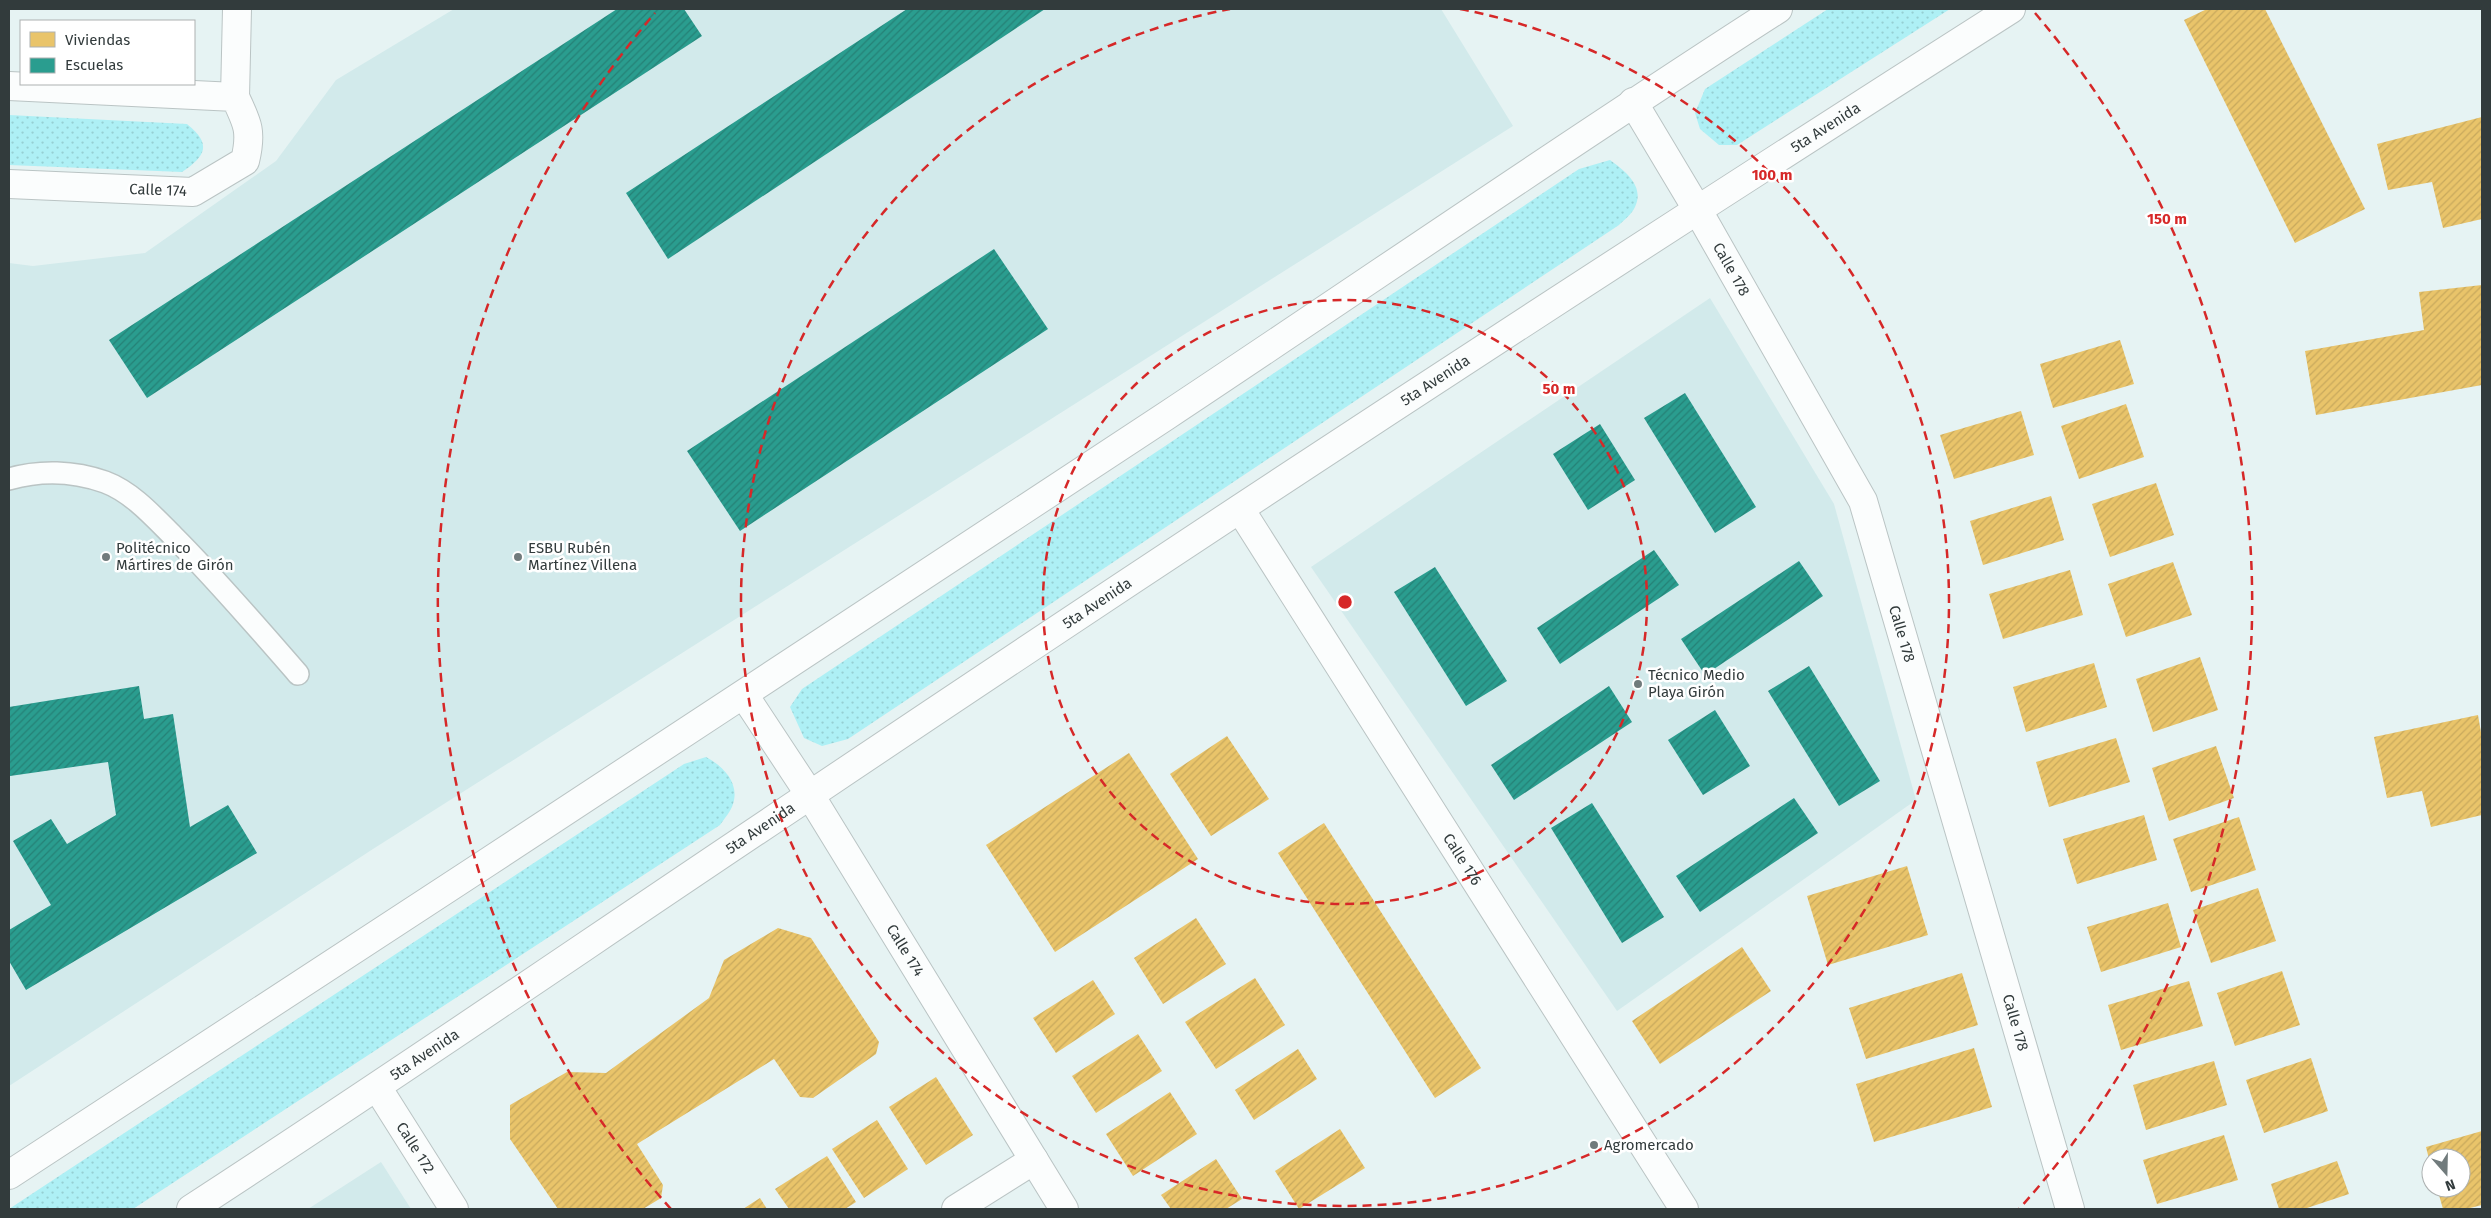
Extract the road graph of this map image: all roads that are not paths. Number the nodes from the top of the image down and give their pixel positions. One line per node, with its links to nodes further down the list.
1 (237, 9): 5 (main road)
2 (1778, 9): 6 (main road)
3 (2011, 9): 8 (main road, 5ta Avenida)
4 (9, 86): 5 (main road)
5 (235, 97): 7 (main road, Calle 174)
6 (1633, 102): 8 (main road, Calle 178); 12 (main road)
7 (9, 184)
8 (1697, 209): 10 (main road, 5ta Avenida); 22 (main road, Calle 178)
9 (9, 479): 11 (lane)
10 (1240, 509): 13 (main road, 5ta Avenida); 21 (main road, Calle 176)
11 (298, 674)
12 (744, 695): 13 (main road, Calle 174); 16 (main road)
13 (810, 795): 14 (main road, 5ta Avenida); 15 (main road, Calle 174)
14 (377, 1087): 17 (main road, 5ta Avenida); 18 (main road, Calle 172)
15 (1034, 1160): 19 (main road); 20 (main road, Calle 174)
16 (9, 1175)
17 (190, 1209)
18 (454, 1209)
19 (956, 1209)
20 (1064, 1209)
21 (1684, 1209)
22 (2070, 1209)

